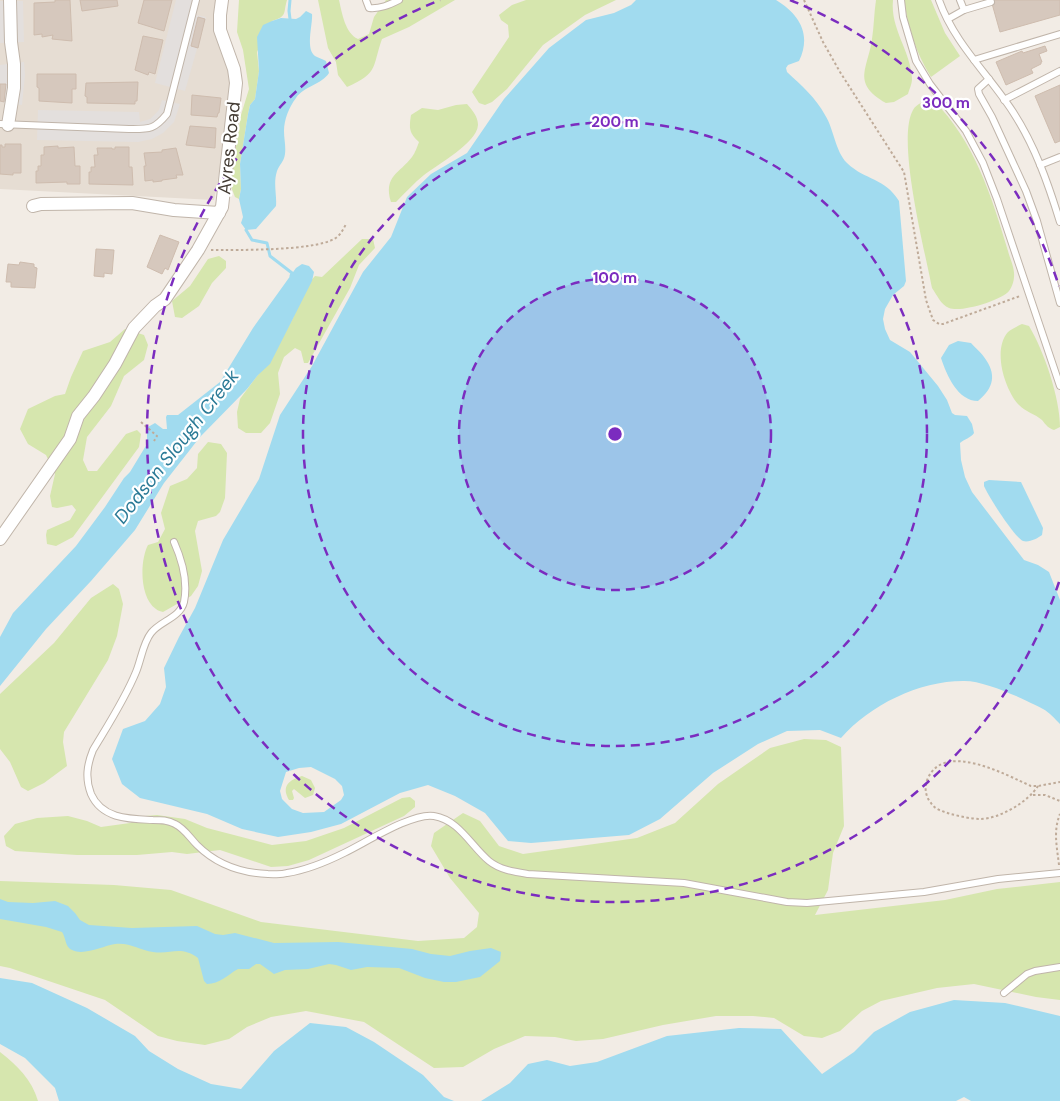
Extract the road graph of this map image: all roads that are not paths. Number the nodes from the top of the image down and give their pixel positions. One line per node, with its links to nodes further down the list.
1 (10, 0): 17 (street)
2 (196, 0): 17 (lane)
3 (222, 0): 21 (street, Ayres Road)
4 (366, 0): 5 (lane)
5 (399, 0)
6 (901, 0): 24 (lane)
7 (939, 0): 11 (lane)
8 (960, 0): 10 (lane)
9 (991, 2): 10 (lane)
10 (964, 10): 11 (lane)
11 (948, 19): 13 (lane)
12 (1060, 34): 13 (lane)
13 (974, 60): 15 (lane)
14 (1060, 71): 16 (lane)
15 (989, 79): 16 (lane); 23 (lane)
16 (1004, 100): 19 (lane)
17 (4, 125)
18 (1060, 157): 19 (lane)
19 (1040, 165): 22 (lane)
20 (34, 206): 21 (street)
21 (219, 213): 25 (street, Ayres Road)
22 (1060, 222)
23 (1060, 304)
24 (1060, 386)
25 (0, 539)
26 (174, 542): 27 (lane)
27 (1060, 873)
28 (1060, 967): 29 (lane)
29 (1004, 993)

